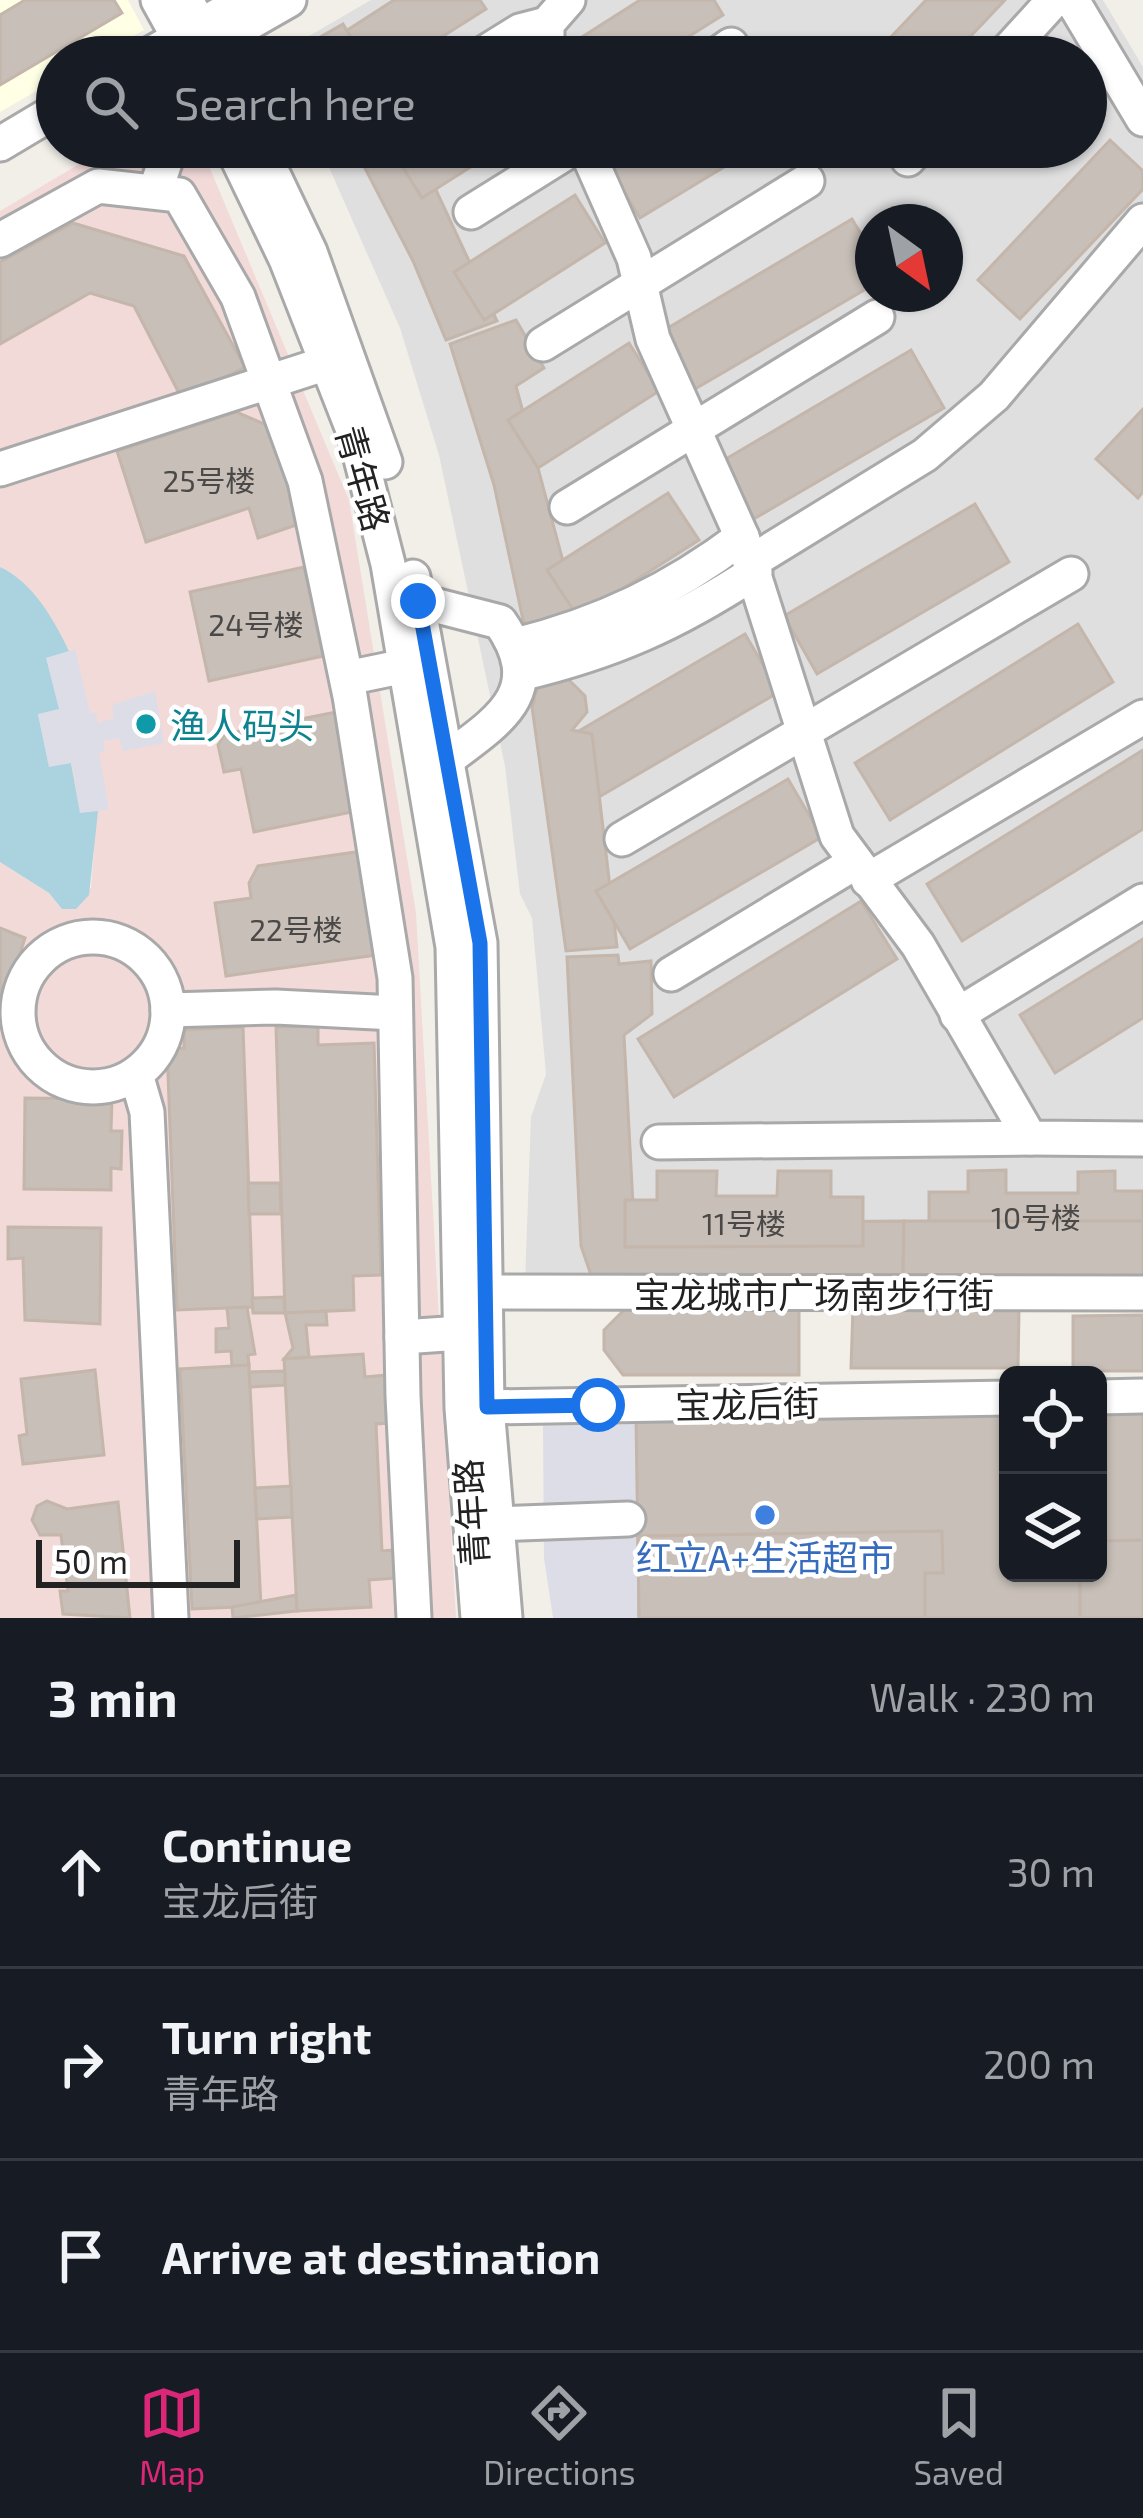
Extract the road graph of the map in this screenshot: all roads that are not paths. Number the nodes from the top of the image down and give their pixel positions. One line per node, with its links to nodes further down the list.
1 (158, 0): 7 (street)
2 (246, 0): 8 (street)
3 (289, 0): 9 (street)
4 (1054, 0): 11 (street)
5 (1072, 0): 12 (street)
6 (554, 27): 10 (street)
7 (190, 36)
8 (202, 36)
9 (208, 36)
10 (512, 36)
11 (1021, 36)
12 (1093, 36)
13 (1107, 59): 14 (street)
14 (1143, 119)
15 (36, 123): 16 (street)
16 (0, 144)
17 (36, 145): 18 (street)
18 (0, 165)
19 (163, 168): 25 (street)
20 (242, 168): 32 (street, 青年路)
21 (270, 168): 39 (street, 青年路)
22 (541, 168): 26 (street)
23 (595, 168): 29 (street)
24 (807, 181): 29 (street)
25 (156, 189): 28 (street); 33 (street)
26 (471, 212)
27 (1143, 221): 37 (street)
28 (0, 240)
29 (638, 287): 31 (street); 34 (street)
30 (877, 317): 34 (street)
31 (543, 344)
32 (327, 363): 33 (street); 41 (street, 青年路)
33 (269, 381): 35 (street); 42 (street)
34 (695, 428): 36 (street); 37 (street)
35 (0, 469)
36 (567, 507)
37 (749, 557): 40 (street); 44 (street)
38 (1071, 574): 44 (street)
39 (418, 601): 40 (street); 45 (street, 青年路)
40 (518, 659): 45 (street)
41 (406, 666): 42 (street); 59 (street, 青年路)
42 (347, 678): 51 (street)
43 (1143, 717): 47 (street)
44 (804, 732): 46 (street); 47 (street)
45 (446, 760): 57 (street, 青年路)
46 (622, 839)
47 (862, 871): 49 (street); 52 (street)
48 (1143, 901): 52 (street)
49 (671, 974)
50 (169, 1010): 51 (street); 53 (street); 53 (street)
51 (395, 1013): 60 (street)
52 (958, 1015): 54 (street)
53 (136, 1074): 67 (street)
54 (1030, 1138): 55 (street); 56 (street)
55 (1143, 1139)
56 (659, 1142)
57 (485, 1292): 58 (street, 宝龙城市广场南步行街); 64 (street, 青年路)
58 (1143, 1293)
59 (461, 1333): 60 (street); 69 (street, 青年路)
60 (402, 1337): 68 (street)
61 (1107, 1396): 62 (street)
62 (1143, 1396)
63 (999, 1398): 64 (street, 宝龙后街)
64 (487, 1407): 66 (street, 青年路)
65 (628, 1526): 66 (street)
66 (498, 1532): 70 (street, 青年路)
67 (171, 1618)
68 (414, 1618)
69 (478, 1618)
70 (506, 1618)

